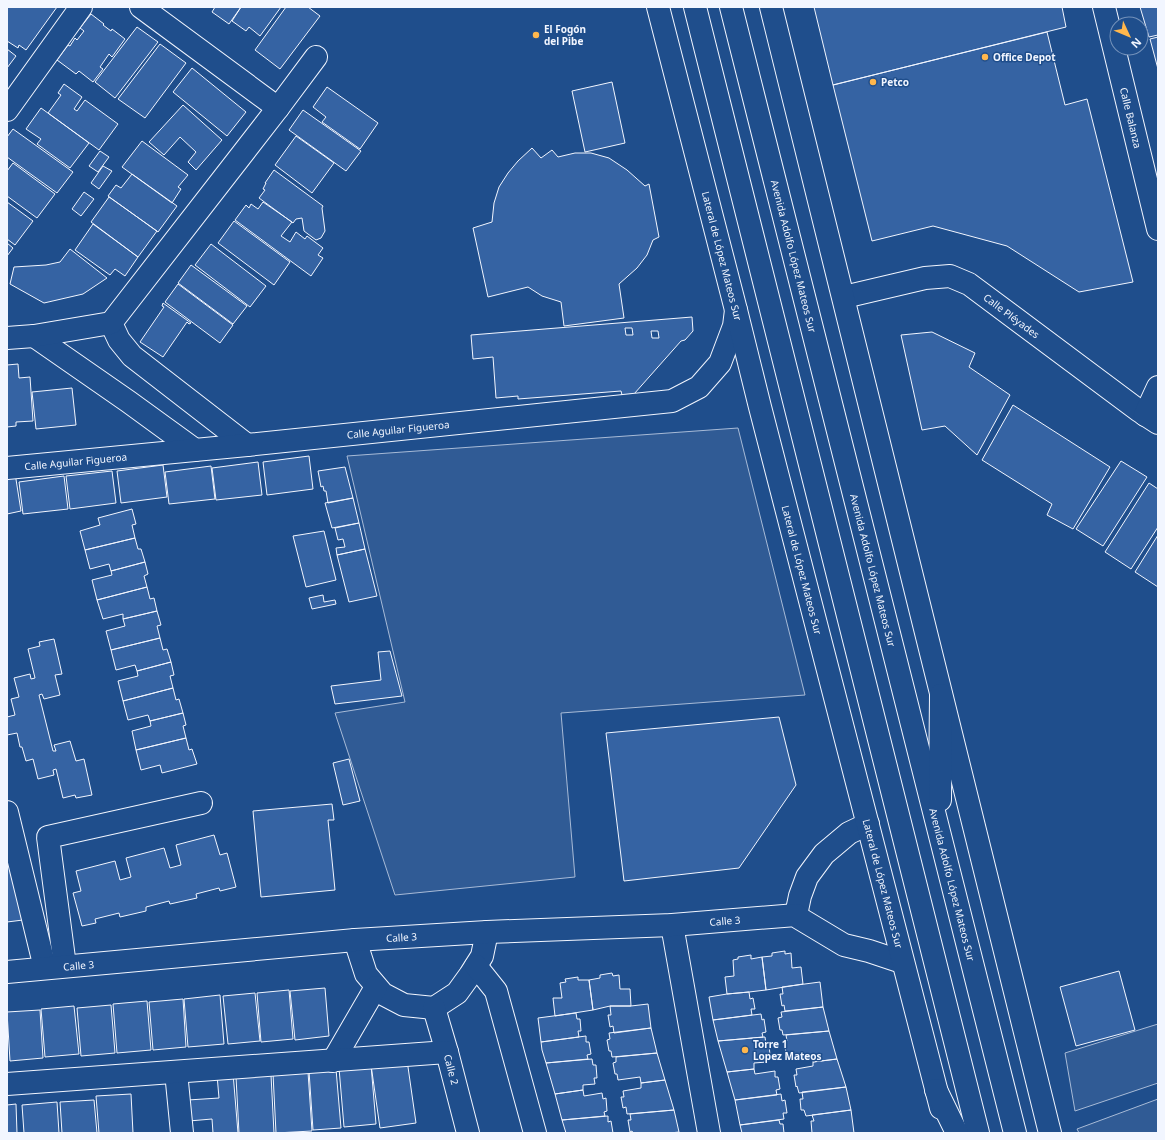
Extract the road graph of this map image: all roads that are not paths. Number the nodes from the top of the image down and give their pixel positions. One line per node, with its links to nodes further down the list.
1 (81, 7): 10 (street)
2 (141, 7): 9 (street)
3 (658, 7): 13 (street, Lateral de López Mateos Sur)
4 (695, 7): 48 (street)
5 (731, 7): 26 (street, Avenida Adolfo López Mateos Sur)
6 (771, 7): 12 (street)
7 (1104, 7): 11 (street, Calle Balanza)
8 (316, 56): 9 (street)
9 (278, 108): 14 (street)
10 (7, 110)
11 (1158, 229)
12 (844, 297): 18 (street, Calle Pléyades); 22 (street)
13 (736, 310): 19 (street, Calle Aguilar Figueroa); 25 (street, Lateral de López Mateos Sur)
14 (111, 323): 15 (street); 19 (street)
15 (34, 336): 16 (street); 20 (street)
16 (7, 338)
17 (1158, 387): 18 (street)
18 (1152, 419)
19 (247, 445): 20 (street, Calle Aguilar Figueroa)
20 (195, 450): 21 (street, Calle Aguilar Figueroa)
21 (7, 468)
22 (941, 695): 26 (street); 50 (street)
23 (201, 803): 33 (street)
24 (7, 812): 33 (street)
25 (868, 824): 27 (street); 31 (street, Lateral de López Mateos Sur)
26 (939, 831): 49 (street, Avenida Adolfo López Mateos Sur)
27 (796, 915): 28 (street, Calle 3); 31 (street)
28 (672, 924): 29 (street, Calle 3); 45 (street)
29 (487, 932): 30 (street, Calle 3); 32 (street)
30 (355, 940): 33 (street, Calle 3); 35 (street)
31 (902, 962): 41 (street, Lateral de López Mateos Sur)
32 (476, 966): 36 (street); 44 (street)
33 (55, 967): 34 (street, Calle 3)
34 (7, 972)
35 (376, 986): 36 (street); 38 (street)
36 (434, 1008): 37 (street, Calle 2)
37 (448, 1052): 38 (street); 43 (street, Calle 2)
38 (333, 1060): 39 (street)
39 (176, 1072): 40 (street); 42 (street)
40 (7, 1084)
41 (936, 1090): 46 (street, Lateral de López Mateos Sur); 47 (street)
42 (182, 1133)
43 (468, 1133)
44 (535, 1133)
45 (709, 1133)
46 (947, 1133)
47 (957, 1133)
48 (978, 1133)
49 (1015, 1133)
50 (1050, 1133)

